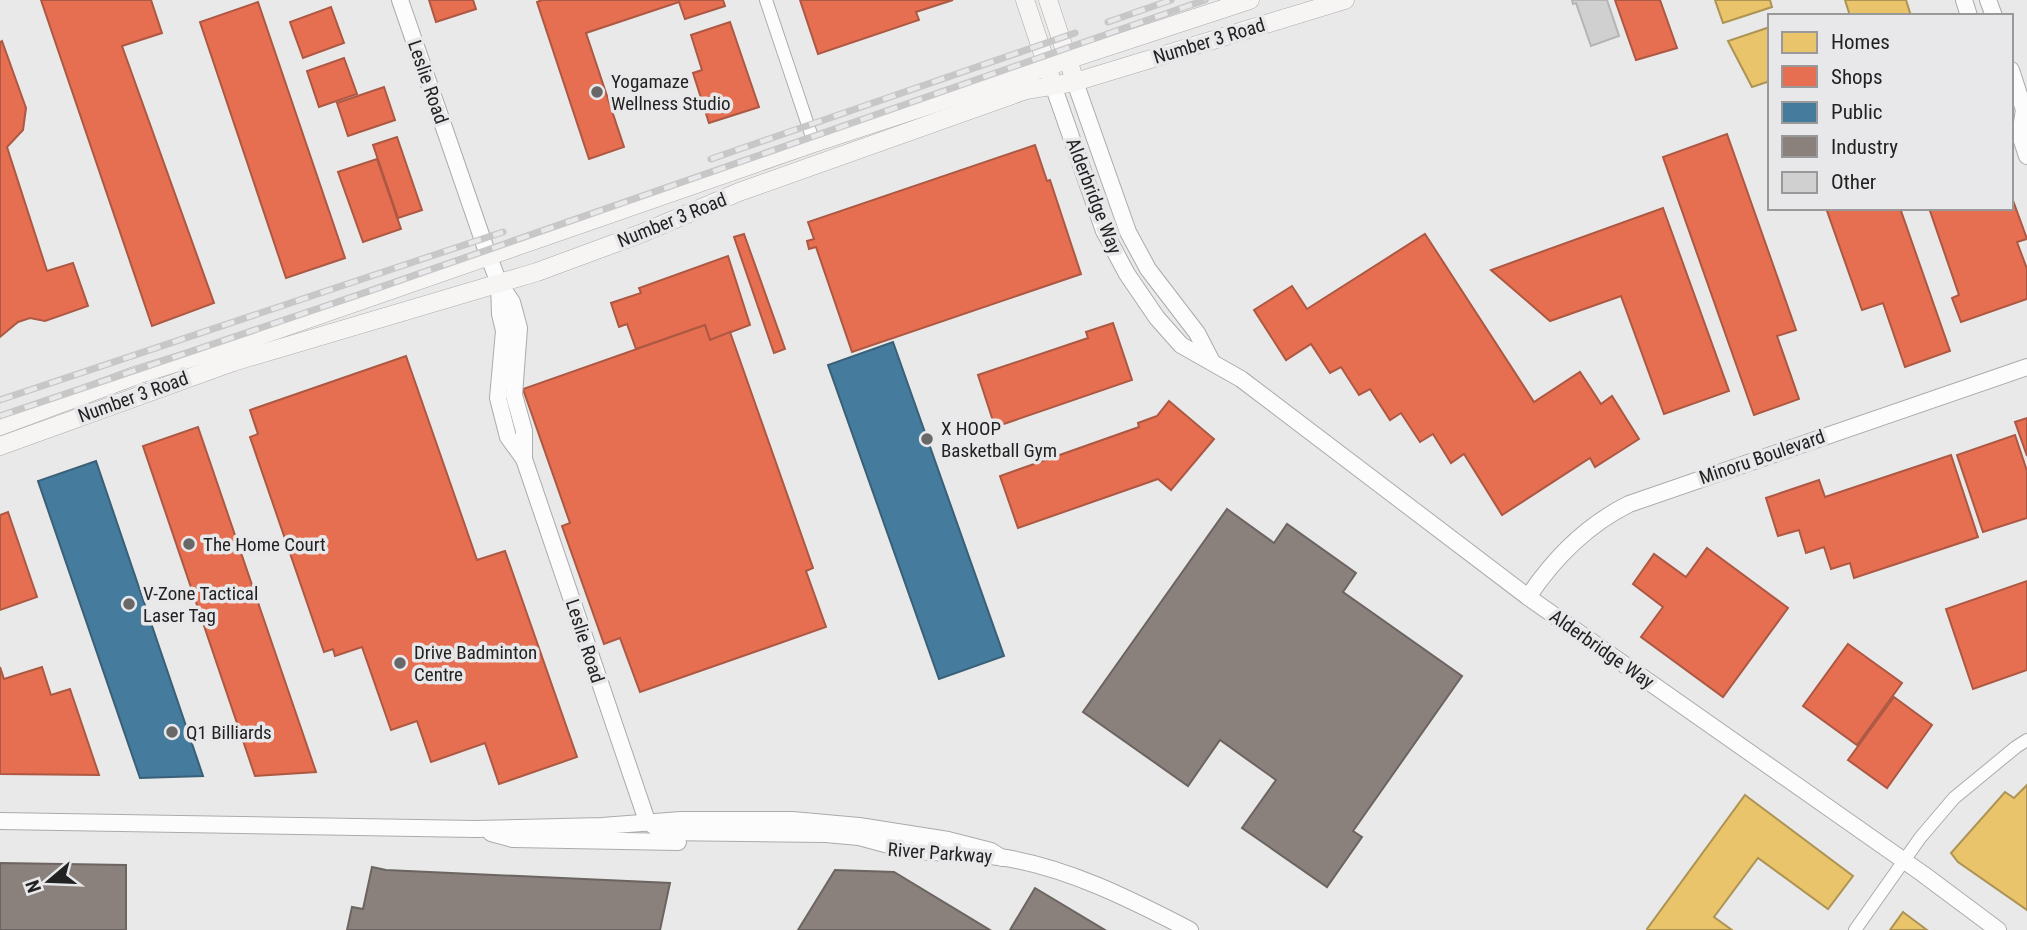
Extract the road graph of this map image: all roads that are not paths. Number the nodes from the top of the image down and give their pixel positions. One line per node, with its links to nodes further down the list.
1 (400, 0): 15 (street, Leslie Road)
2 (766, 0): 13 (street)
3 (1025, 0): 8 (main road, Alderbridge Way)
4 (1048, 0): 7 (main road, Alderbridge Way)
5 (1250, 0): 7 (main road, Number 3 Road)
6 (1345, 0): 10 (main road, Number 3 Road)
7 (1068, 61): 8 (main road, Number 3 Road); 10 (main road, Alderbridge Way)
8 (1048, 67): 11 (main road, Alderbridge Way); 13 (main road, Number 3 Road)
9 (2013, 76): 12 (street)
10 (1075, 82): 11 (main road, Number 3 Road); 17 (street, Alderbridge Way)
11 (1053, 85): 16 (main road, Number 3 Road); 17 (street, Alderbridge Way)
12 (2016, 130): 14 (street)
13 (814, 143): 15 (main road, Number 3 Road)
14 (2027, 156)
15 (488, 255): 16 (street, Leslie Road); 19 (main road, Number 3 Road)
16 (499, 283): 20 (main road, Number 3 Road); 24 (street, Leslie Road)
17 (1211, 360): 21 (street, Alderbridge Way)
18 (2027, 367): 21 (street, Minoru Boulevard)
19 (0, 426)
20 (0, 446)
21 (1528, 597): 28 (street, Alderbridge Way)
22 (2027, 740): 28 (street)
23 (0, 821): 25 (street)
24 (647, 821): 25 (street, River Parkway); 26 (street); 27 (street, River Parkway)
25 (475, 829): 26 (street, River Parkway)
26 (911, 851): 27 (street, River Parkway)
27 (1002, 858): 29 (street)
28 (1904, 861): 30 (street); 31 (street, Alderbridge Way)
29 (1190, 930)
30 (1855, 930)
31 (1998, 930)

